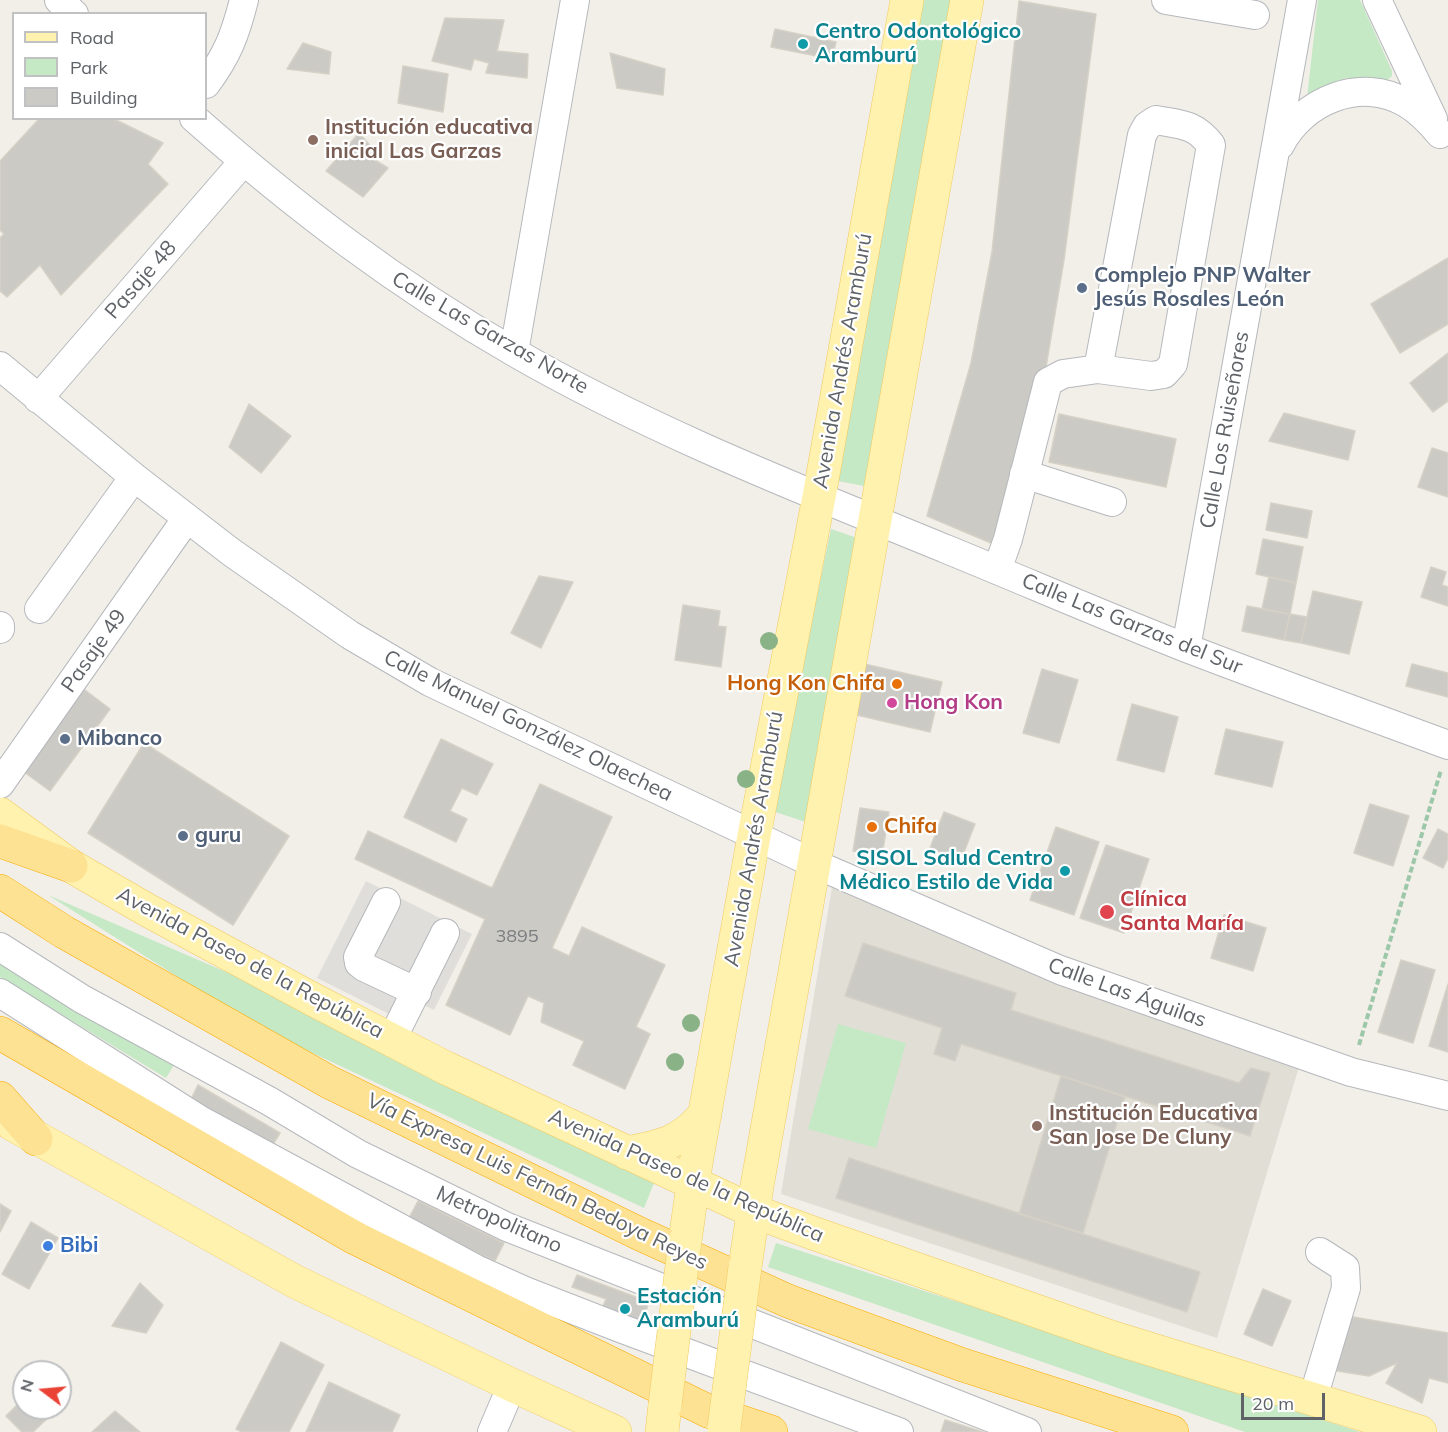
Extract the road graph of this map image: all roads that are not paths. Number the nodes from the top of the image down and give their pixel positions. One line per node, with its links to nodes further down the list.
1 (59, 0): 9 (street)
2 (244, 0): 11 (street)
3 (575, 0): 16 (street)
4 (906, 0): 22 (main road, Avenida Andrés Aramburú)
5 (967, 0): 25 (main road)
6 (1166, 0): 10 (street)
7 (1302, 0): 15 (street, Calle Los Ruiseñores)
8 (1377, 0): 13 (street)
9 (72, 12)
10 (1255, 15)
11 (207, 83)
12 (196, 120): 14 (street, Calle Las Garzas Norte)
13 (1444, 141): 15 (street)
14 (243, 162): 16 (street, Calle Las Garzas Norte); 19 (street, Pasaje 48)
15 (1274, 166): 28 (street, Calle Los Ruiseñores)
16 (514, 352): 22 (street, Calle Las Garzas Norte)
17 (0, 366): 19 (street, Calle Manuel González Olaechea)
18 (1098, 369): 18 (street); 20 (street)
19 (38, 399): 21 (street, Calle Manuel González Olaechea)
20 (1024, 474): 23 (street); 26 (street)
21 (134, 477): 24 (street, Calle Manuel González Olaechea); 27 (street)
22 (819, 497): 25 (street, Calle Las Garzas del Sur); 32 (main road, Avenida Andrés Aramburú)
23 (1112, 502)
24 (187, 518): 30 (street, Pasaje 49); 32 (street, Calle Manuel González Olaechea)
25 (874, 519): 26 (street, Calle Las Garzas del Sur); 34 (main road)
26 (997, 570): 28 (street, Calle Las Garzas del Sur)
27 (39, 609)
28 (1186, 648): 29 (street, Calle Las Garzas del Sur)
29 (1445, 756)
30 (0, 784)
31 (0, 814): 35 (main road, Avenida Paseo de la República)
32 (754, 837): 34 (street, Calle Manuel González Olaechea); 46 (main road, Avenida Andrés Aramburú)
33 (0, 841): 35 (highway)
34 (815, 864): 44 (street, Calle Las Águilas); 51 (main road)
35 (71, 866): 43 (main road, Avenida Paseo de la República)
36 (0, 891): 62 (highway, Vía Expresa Luis Fernán Bedoya Reyes)
37 (386, 902): 40 (street)
38 (445, 933): 40 (street)
39 (0, 947): 61 (street, Metropolitano)
40 (417, 992): 43 (street)
41 (0, 993): 60 (street)
42 (0, 1033): 59 (highway)
43 (392, 1039): 49 (main road, Avenida Paseo de la República)
44 (1448, 1096)
45 (0, 1098): 48 (highway)
46 (705, 1114): 49 (main road); 50 (main road, Avenida Andrés Aramburú)
47 (0, 1117): 48 (main road)
48 (36, 1139): 53 (main road)
49 (627, 1153): 50 (main road, Avenida Paseo de la República)
50 (692, 1182): 51 (main road, Avenida Paseo de la República); 55 (main road, Avenida Andrés Aramburú, bridge)
51 (753, 1210): 54 (main road, Avenida Paseo de la República); 57 (main road, bridge)
52 (1320, 1252): 54 (street)
53 (512, 1385): 56 (main road); 58 (street)
54 (1313, 1398): 63 (main road, Avenida Paseo de la República)
55 (663, 1419)
56 (608, 1430)
57 (723, 1430)
58 (492, 1432)
59 (771, 1432)
60 (899, 1432)
61 (1027, 1432)
62 (1172, 1432)
63 (1420, 1432)

